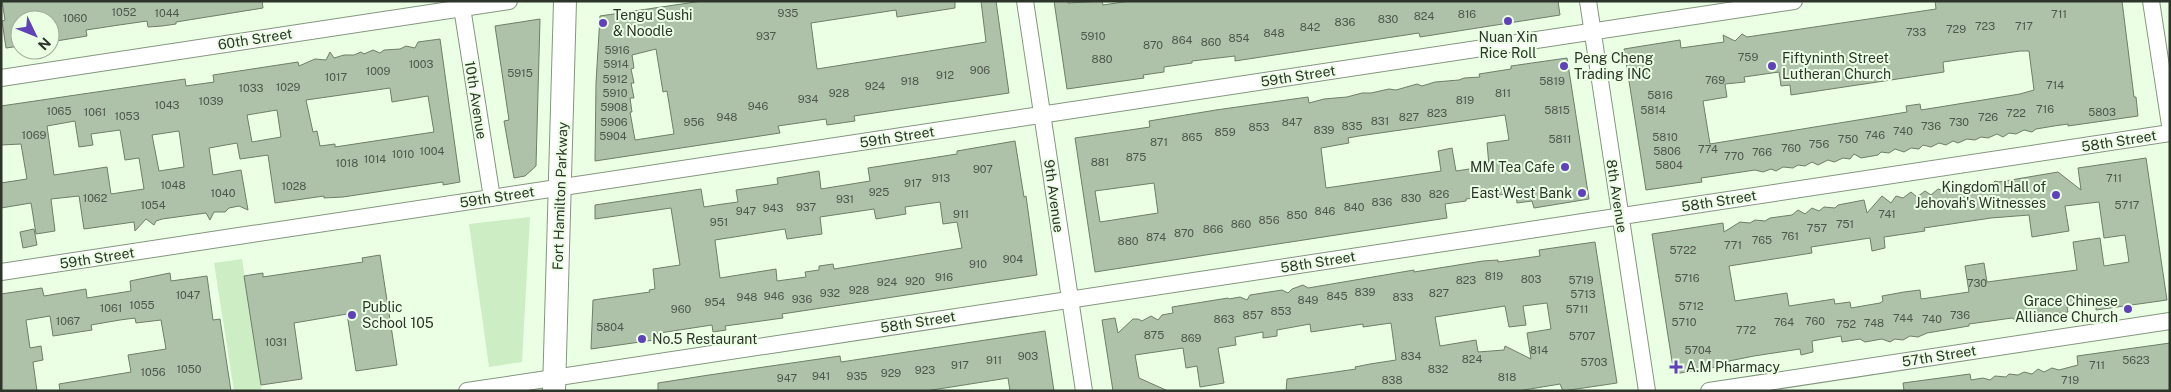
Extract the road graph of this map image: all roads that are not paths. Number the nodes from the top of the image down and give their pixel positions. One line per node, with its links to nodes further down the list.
1 (509, 1): 7 (street, 60th Street)
2 (565, 1): 13 (main road, Fort Hamilton Parkway)
3 (1025, 1): 10 (street, 9th Avenue)
4 (1588, 1): 8 (street, 8th Avenue)
5 (1794, 1): 8 (street, 59th Street)
6 (2151, 1): 11 (street)
7 (462, 5): 9 (street, 60th Street); 14 (street, 10th Avenue)
8 (1592, 32): 10 (street, 59th Street); 15 (street, 8th Avenue)
9 (1, 78)
10 (1042, 115): 13 (street, 59th Street); 17 (street, 9th Avenue)
11 (2170, 125)
12 (2170, 133): 15 (street, 58th Street)
13 (560, 188): 14 (street, 59th Street); 19 (main road, Fort Hamilton Parkway)
14 (492, 198): 16 (street, 59th Street)
15 (1620, 216): 17 (street, 58th Street); 22 (street, 8th Avenue)
16 (1, 272)
17 (1070, 299): 19 (street, 58th Street); 21 (street, 9th Avenue)
18 (2170, 321): 23 (street, 57th Street)
19 (554, 384): 20 (street, 58th Street)
20 (467, 391)
21 (1084, 391)
22 (1647, 391)
23 (1709, 391)

